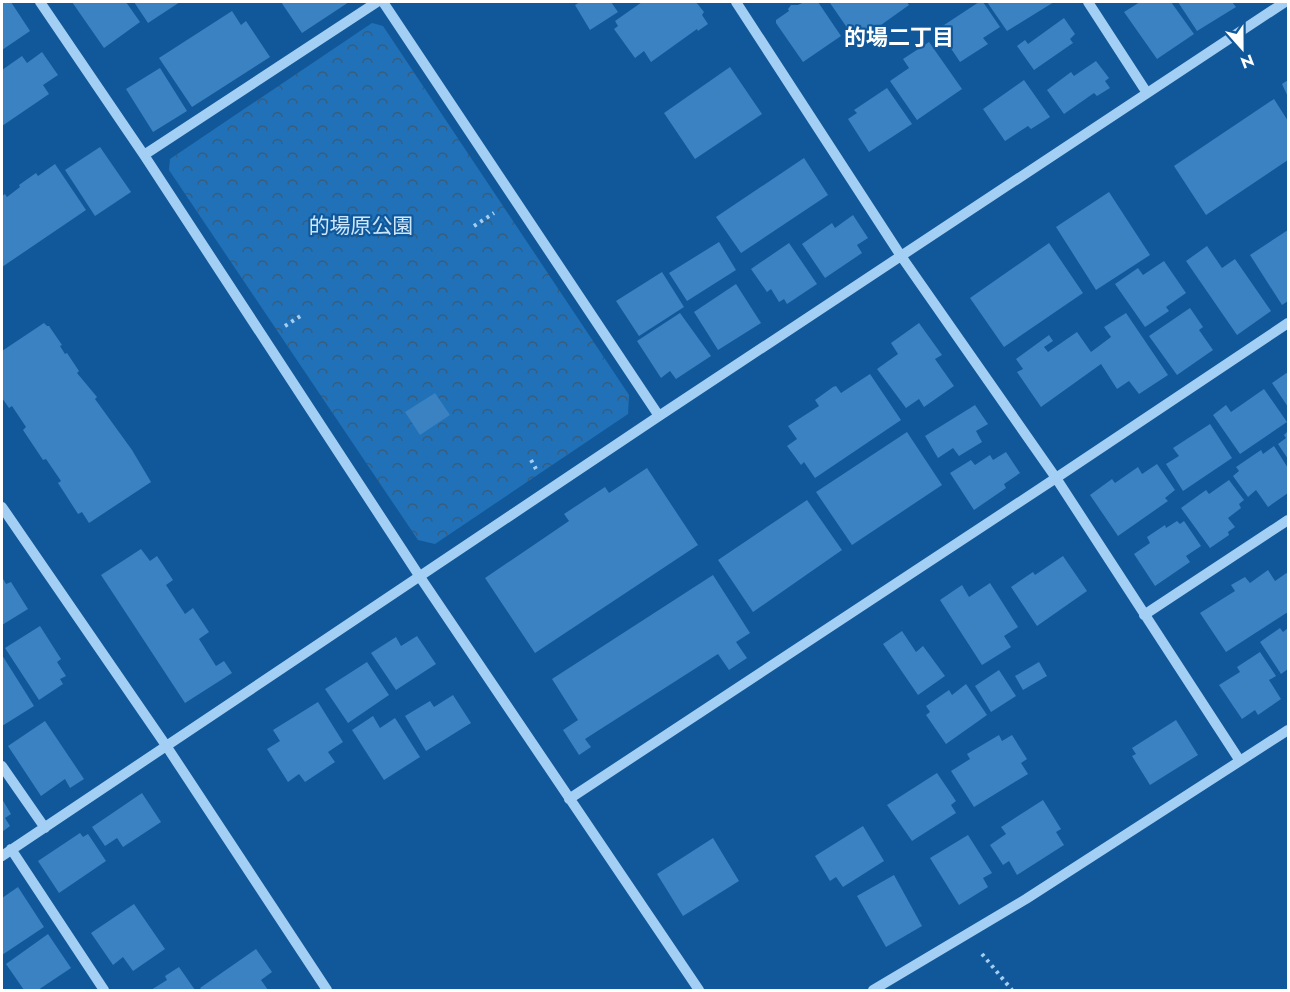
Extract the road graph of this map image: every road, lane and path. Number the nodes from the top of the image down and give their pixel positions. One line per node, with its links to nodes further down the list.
1 (40, 2): 8 (street)
2 (377, 2): 8 (street)
3 (383, 2): 11 (street)
4 (736, 2): 9 (street)
5 (1088, 2): 7 (street)
6 (1286, 2): 7 (street)
7 (1147, 93): 9 (street)
8 (144, 155): 15 (street)
9 (901, 256): 11 (street); 12 (street)
10 (1288, 323): 12 (street)
11 (659, 416): 15 (street)
12 (1056, 478): 16 (street); 21 (street)
13 (2, 507): 18 (street)
14 (1288, 520): 16 (street)
15 (420, 576): 18 (street); 21 (street)
16 (1144, 615): 19 (street)
17 (1288, 730): 19 (street)
18 (167, 747): 22 (street); 26 (street)
19 (1240, 761): 24 (street)
20 (2, 766): 22 (street)
21 (569, 799): 27 (street)
22 (45, 828): 23 (street)
23 (6, 852): 25 (street)
24 (968, 934): 28 (street); 29 (path)
25 (104, 990)
26 (327, 990)
27 (699, 990)
28 (873, 990)
29 (1012, 990)

